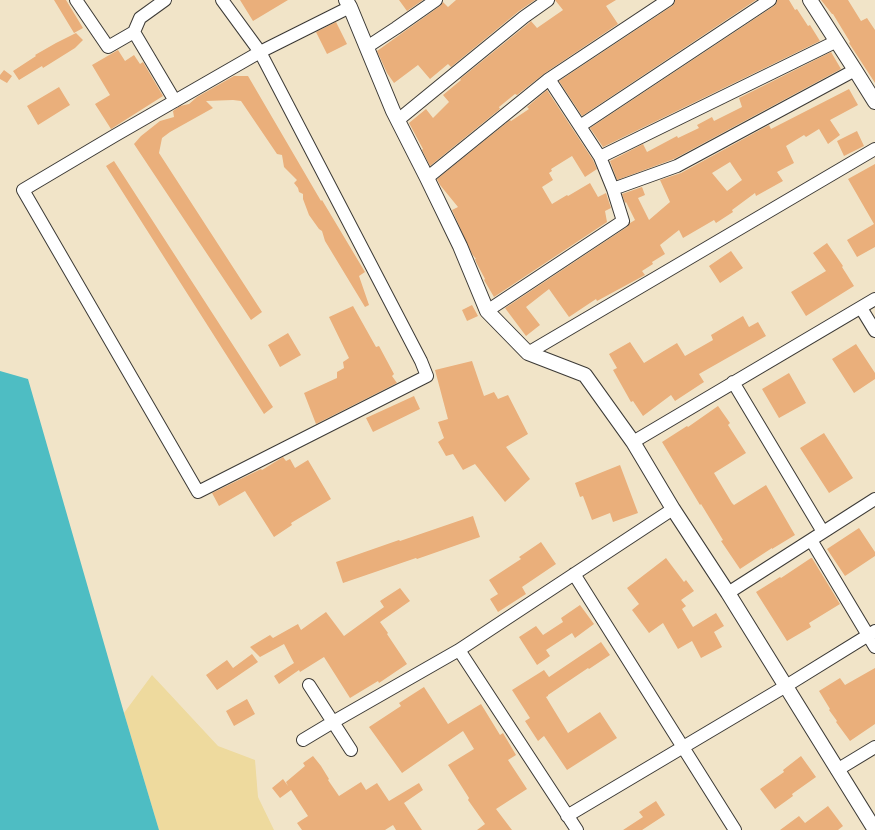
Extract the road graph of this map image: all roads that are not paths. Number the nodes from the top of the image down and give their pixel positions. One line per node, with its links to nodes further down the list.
1 (76, 0): 10 (street)
2 (165, 0): 10 (street)
3 (222, 0): 13 (street)
4 (436, 0): 12 (street)
5 (548, 0): 18 (street)
6 (668, 0): 15 (street)
7 (770, 0): 19 (street)
8 (810, 0): 11 (street)
9 (348, 3): 12 (street); 13 (street)
10 (134, 32): 16 (street)
11 (836, 41): 14 (street); 21 (street)
12 (366, 47): 18 (street)
13 (260, 52): 16 (street); 16 (street)
14 (855, 70): 17 (street); 23 (street)
15 (549, 79): 19 (street); 22 (street)
16 (175, 101)
17 (875, 102)
18 (398, 120): 22 (street)
19 (580, 126): 21 (street)
20 (875, 149): 28 (street)
21 (600, 157): 23 (street)
22 (427, 178): 26 (street)
23 (613, 189): 26 (street)
24 (875, 299): 25 (street)
25 (861, 308): 27 (street); 29 (street)
26 (487, 311): 28 (street)
27 (875, 331)
28 (528, 353): 30 (street)
29 (733, 382): 30 (street); 33 (street)
30 (633, 442): 32 (street)
31 (875, 498): 33 (street)
32 (673, 509): 35 (street); 36 (street)
33 (823, 532): 34 (street)
34 (810, 540): 36 (street); 37 (street)
35 (574, 574): 39 (street); 44 (street)
36 (728, 593): 41 (street)
37 (871, 633): 38 (street); 41 (street)
38 (875, 647)
39 (459, 650): 42 (street); 48 (street)
40 (309, 685): 42 (street)
41 (786, 686): 44 (street); 47 (street)
42 (333, 722): 43 (street); 46 (street)
43 (303, 740)
44 (684, 747): 48 (street); 50 (street)
45 (875, 747): 47 (street)
46 (352, 750)
47 (837, 770): 51 (street)
48 (568, 816): 49 (street)
49 (577, 830)
50 (736, 830)
51 (875, 830)

